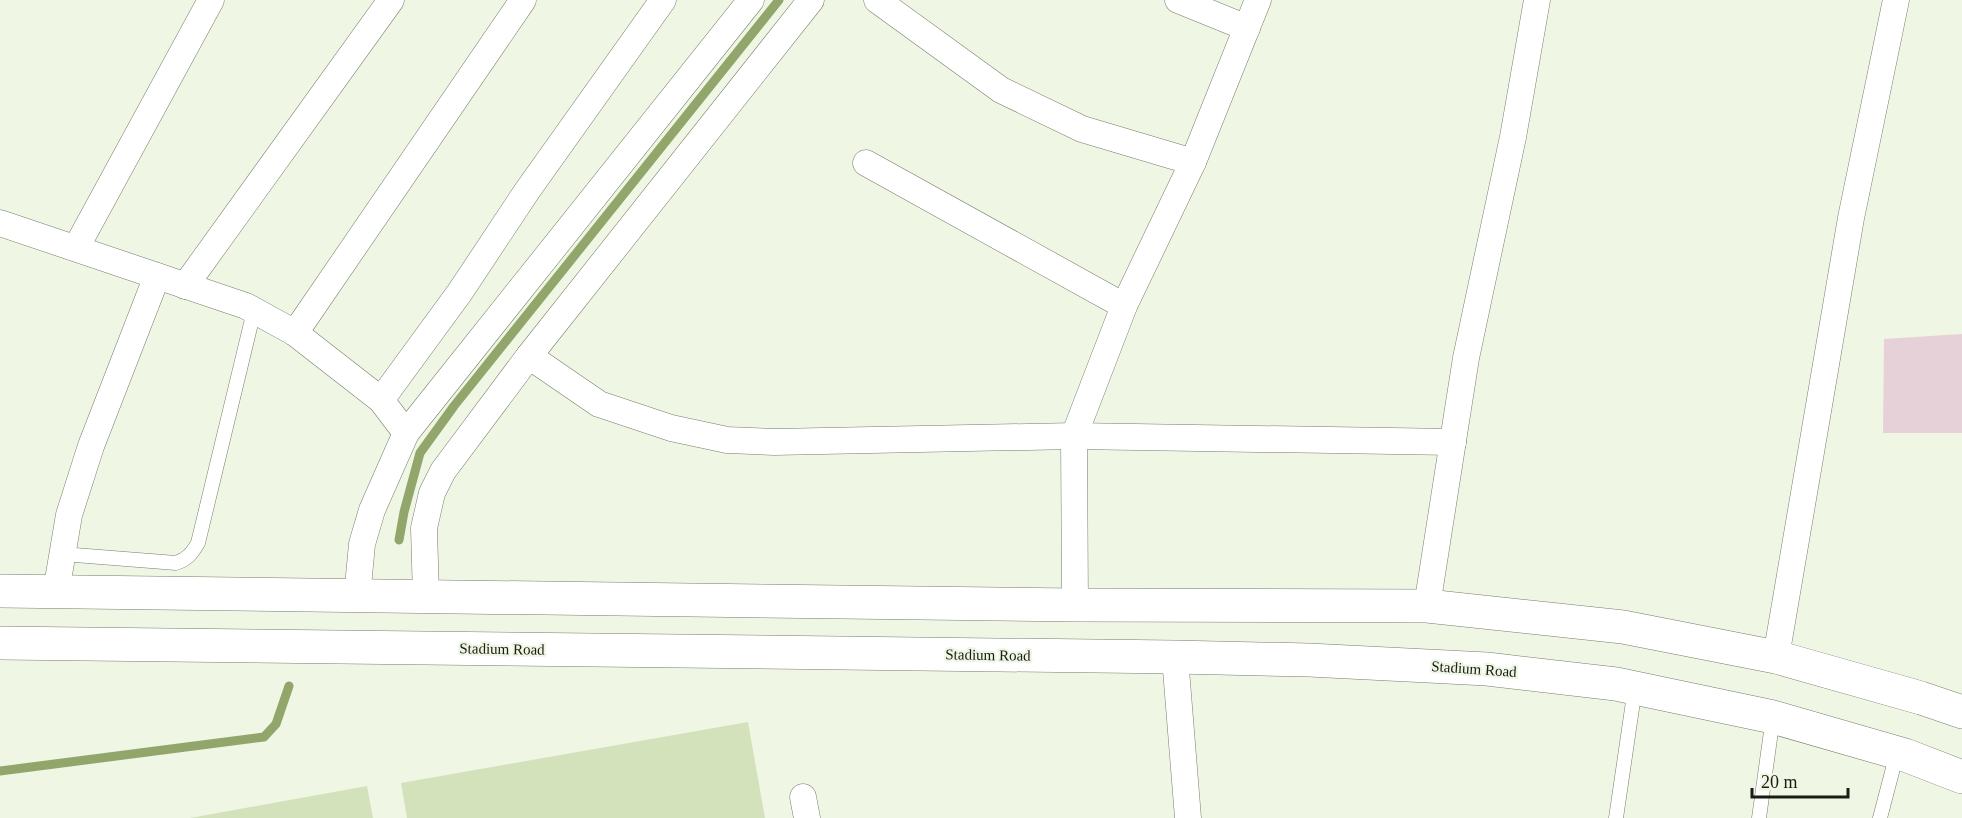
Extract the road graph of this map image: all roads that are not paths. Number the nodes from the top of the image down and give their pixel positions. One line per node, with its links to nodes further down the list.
1 (211, 0): 16 (street)
2 (391, 0): 18 (street)
3 (523, 0): 21 (street)
4 (663, 0): 23 (street)
5 (751, 0): 24 (street)
6 (811, 0): 22 (street)
7 (877, 0): 13 (street)
8 (1178, 0): 12 (street)
9 (1258, 0): 12 (street)
10 (1537, 0): 26 (street)
11 (1896, 0): 37 (street)
12 (1247, 28): 13 (street)
13 (1193, 162): 19 (street)
14 (866, 163): 19 (street)
15 (0, 223): 16 (street)
16 (76, 248): 17 (street)
17 (156, 276): 18 (street); 27 (street)
18 (186, 286): 20 (street)
19 (1124, 306): 25 (street)
20 (254, 311): 21 (street); 28 (lane)
21 (295, 333): 23 (street)
22 (529, 356): 25 (street); 32 (street)
23 (381, 400): 24 (street)
24 (406, 433): 31 (street)
25 (1074, 436): 26 (street); 33 (street)
26 (1453, 442): 34 (street)
27 (62, 554): 28 (lane); 30 (street)
28 (186, 577): 30 (main road); 31 (main road)
29 (0, 591): 30 (main road)
30 (56, 592)
31 (357, 597): 32 (main road)
32 (426, 598): 33 (main road)
33 (1075, 605): 34 (main road)
34 (1427, 606): 37 (main road)
35 (0, 643): 36 (main road, Stadium Road)
36 (1175, 657): 38 (main road, Stadium Road); 43 (street)
37 (1776, 657): 39 (main road)
38 (1635, 688): 40 (main road, Stadium Road); 44 (lane)
39 (1962, 712)
40 (1773, 717): 41 (main road, Stadium Road); 45 (lane)
41 (1897, 753): 42 (main road, Stadium Road); 46 (lane)
42 (1962, 777)
43 (1188, 818)
44 (1616, 818)
45 (1759, 818)
46 (1880, 818)

